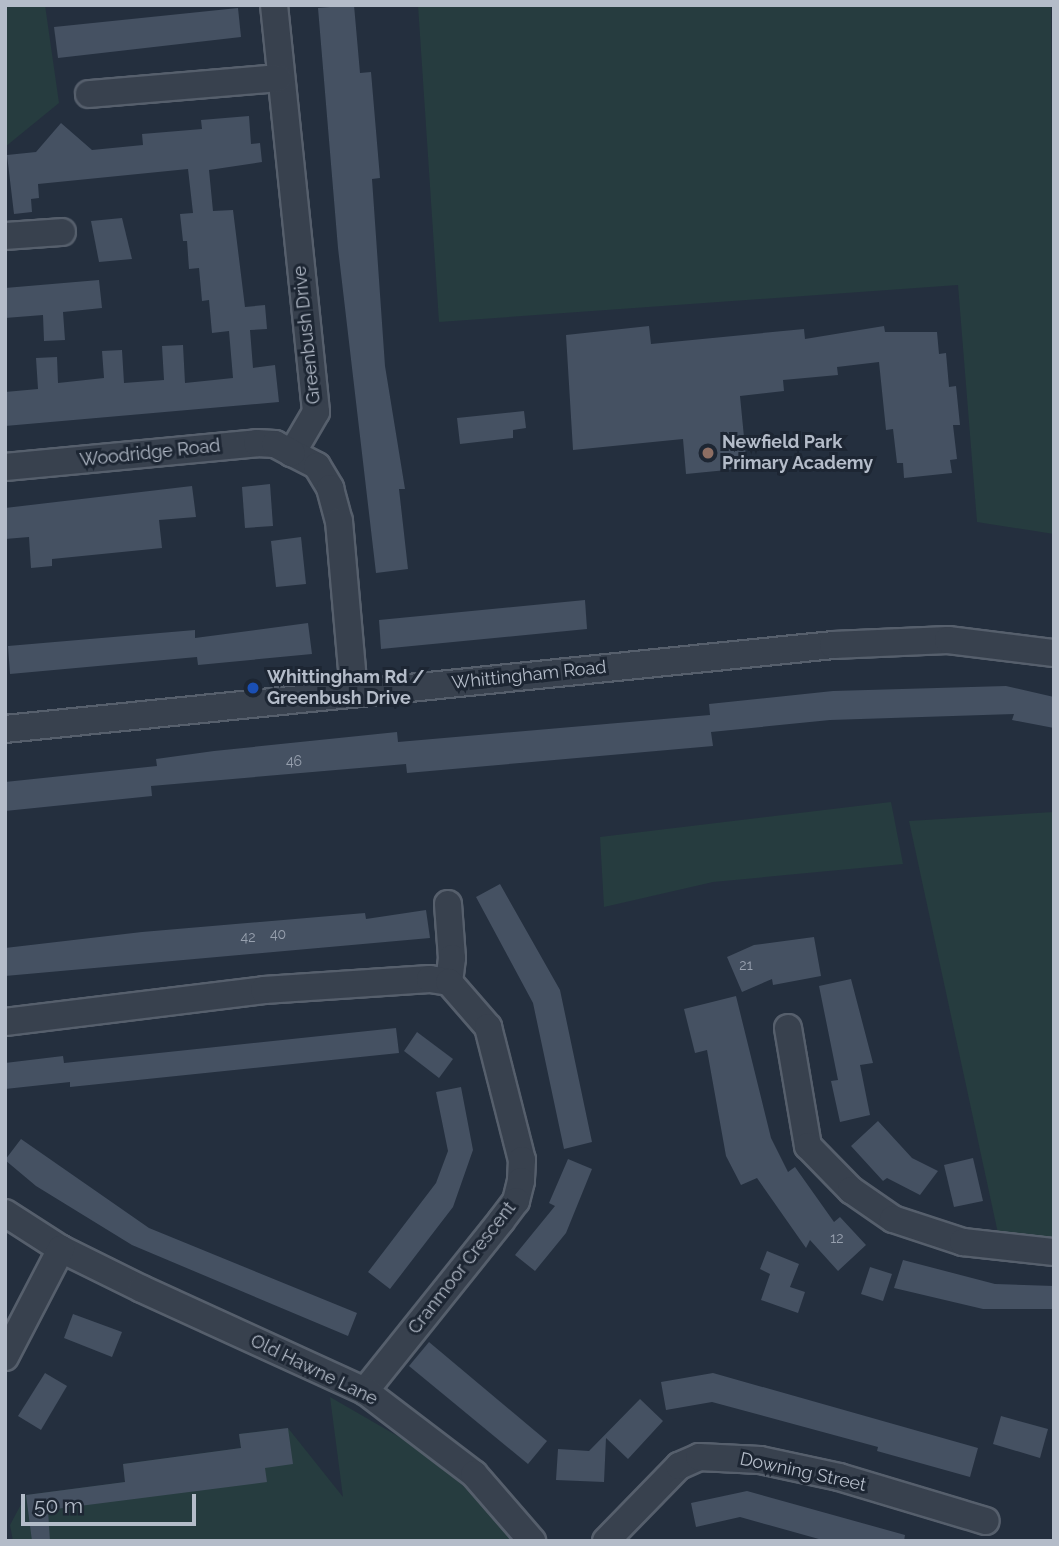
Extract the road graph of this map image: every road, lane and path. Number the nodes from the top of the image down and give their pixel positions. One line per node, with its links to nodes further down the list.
1 (274, 5): 2 (street, Greenbush Drive)
2 (278, 78): 3 (street); 6 (street, Greenbush Drive)
3 (89, 94)
4 (62, 232): 5 (street)
5 (5, 236)
6 (292, 453): 7 (street, Woodridge Road); 9 (street)
7 (5, 467)
8 (1054, 653): 9 (street, Whittingham Road)
9 (354, 693): 10 (street, Whittingham Road)
10 (5, 729)
11 (448, 904): 12 (street)
12 (449, 982): 13 (street); 19 (street, Cranmoor Crescent)
13 (5, 1022)
14 (788, 1028): 17 (street)
15 (5, 1213): 16 (street, Old Hawne Lane)
16 (61, 1249): 18 (street); 19 (street, Old Hawne Lane)
17 (1054, 1252)
18 (5, 1357)
19 (365, 1391): 21 (street, Old Hawne Lane)
20 (986, 1521): 22 (street, Downing Street)
21 (532, 1541)
22 (606, 1541)

